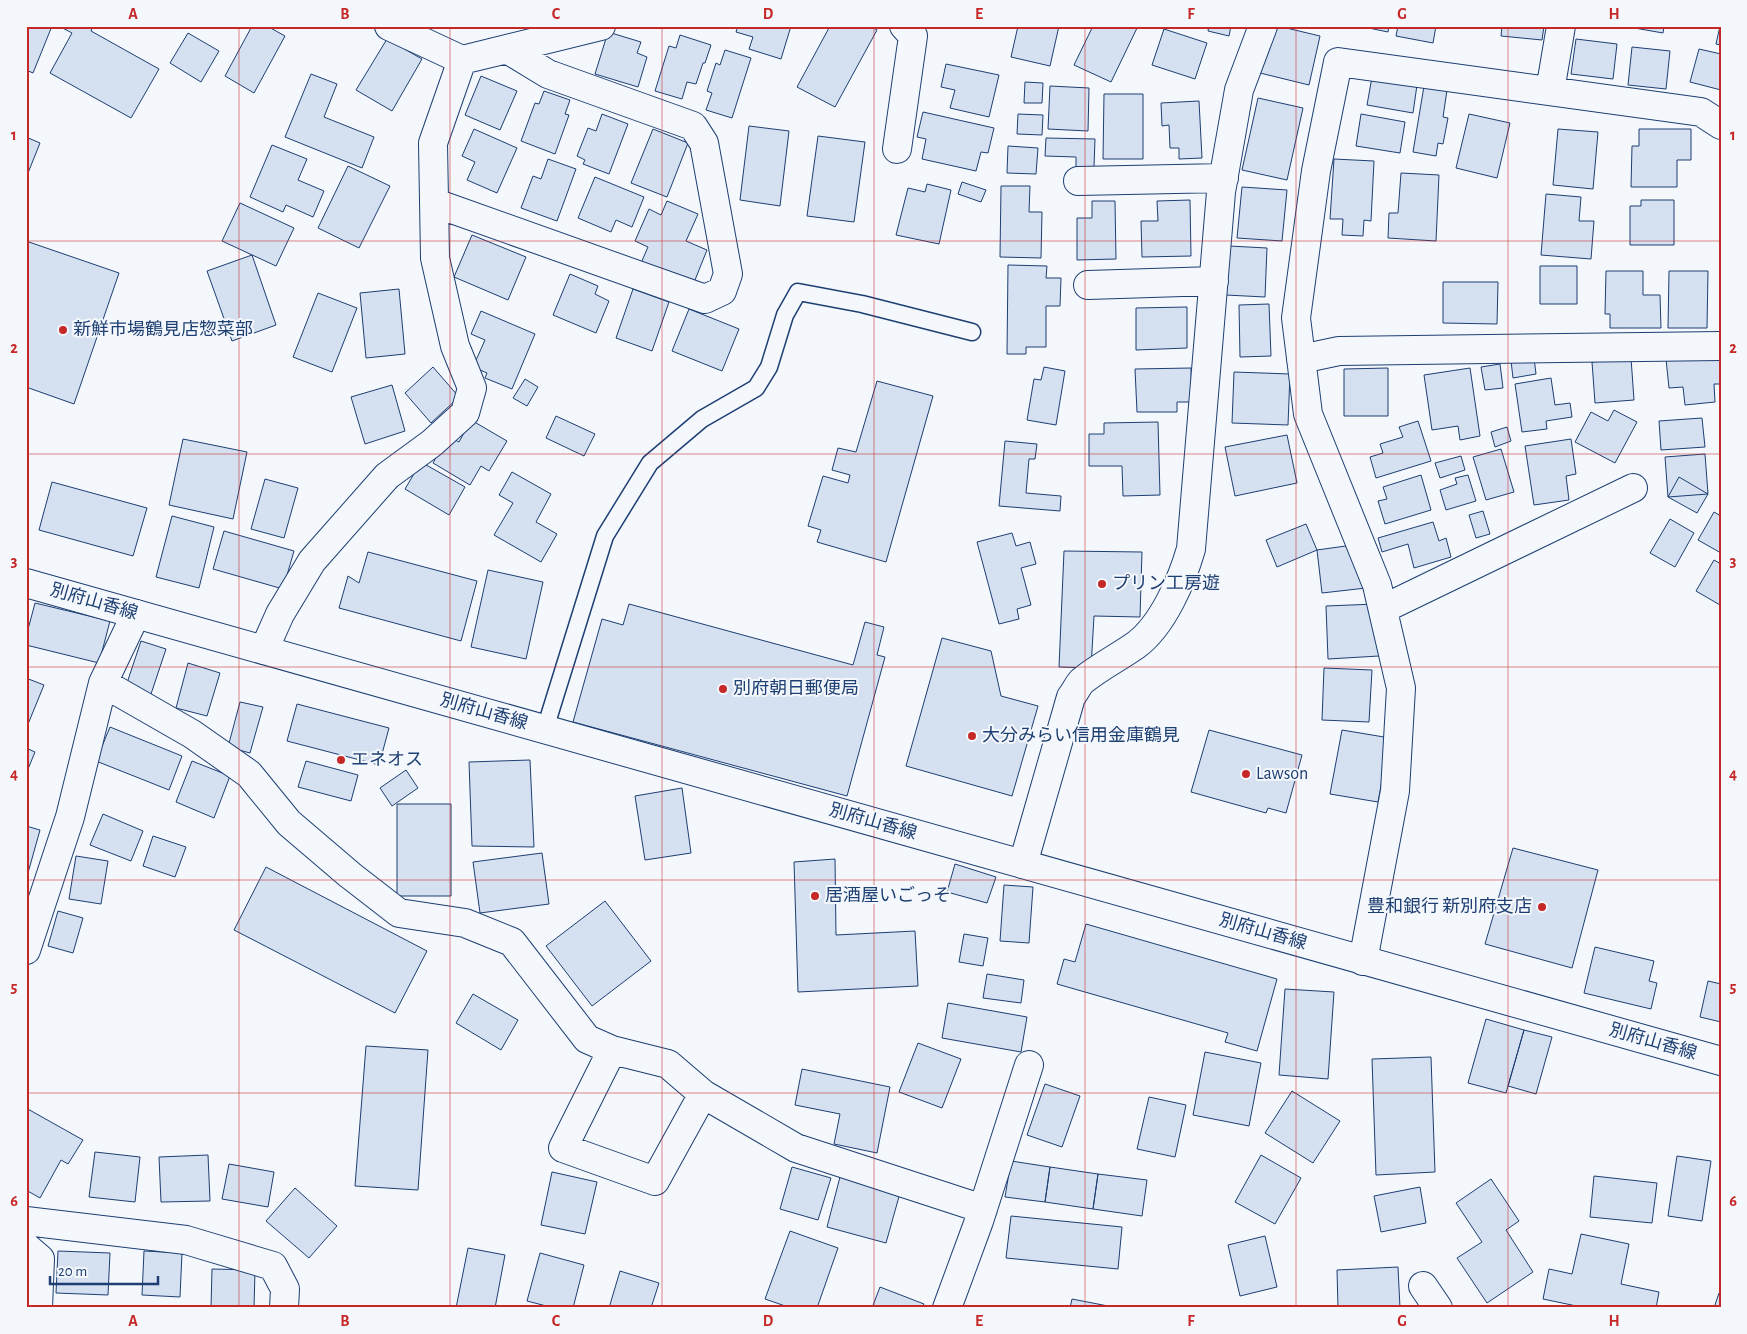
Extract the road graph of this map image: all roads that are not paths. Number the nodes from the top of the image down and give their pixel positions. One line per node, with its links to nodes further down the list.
1 (904, 26): 10 (street)
2 (1263, 26): 11 (street)
3 (1561, 26): 8 (street)
4 (586, 28): 6 (street)
5 (402, 29): 7 (street)
6 (506, 49): 7 (street); 13 (street)
7 (462, 60): 13 (street)
8 (1550, 91): 9 (street); 18 (street)
9 (1721, 125)
10 (897, 149)
11 (1224, 178): 12 (street); 14 (street)
12 (1078, 182)
13 (435, 203): 23 (street)
14 (1214, 281): 15 (street); 26 (street)
15 (1088, 285)
16 (972, 332): 25 (lane)
17 (1721, 346): 18 (street)
18 (1301, 359): 21 (street)
19 (1633, 488): 21 (street)
20 (26, 583): 22 (street, 別府山香線)
21 (1383, 609): 28 (street)
22 (136, 614): 23 (street, 別府山香線); 24 (street)
23 (264, 650): 25 (street, 別府山香線)
24 (103, 683): 27 (street); 29 (street)
25 (545, 729): 26 (street, 別府山香線)
26 (1023, 864): 28 (street, 別府山香線)
27 (26, 950)
28 (1363, 961): 30 (street, 別府山香線)
29 (612, 1050): 32 (street); 32 (street)
30 (1721, 1061)
31 (1029, 1065): 33 (street)
32 (703, 1094): 33 (street)
33 (983, 1209): 38 (street)
34 (26, 1222): 37 (street)
35 (26, 1247): 36 (street)
36 (38, 1308)
37 (284, 1308)
38 (947, 1308)

